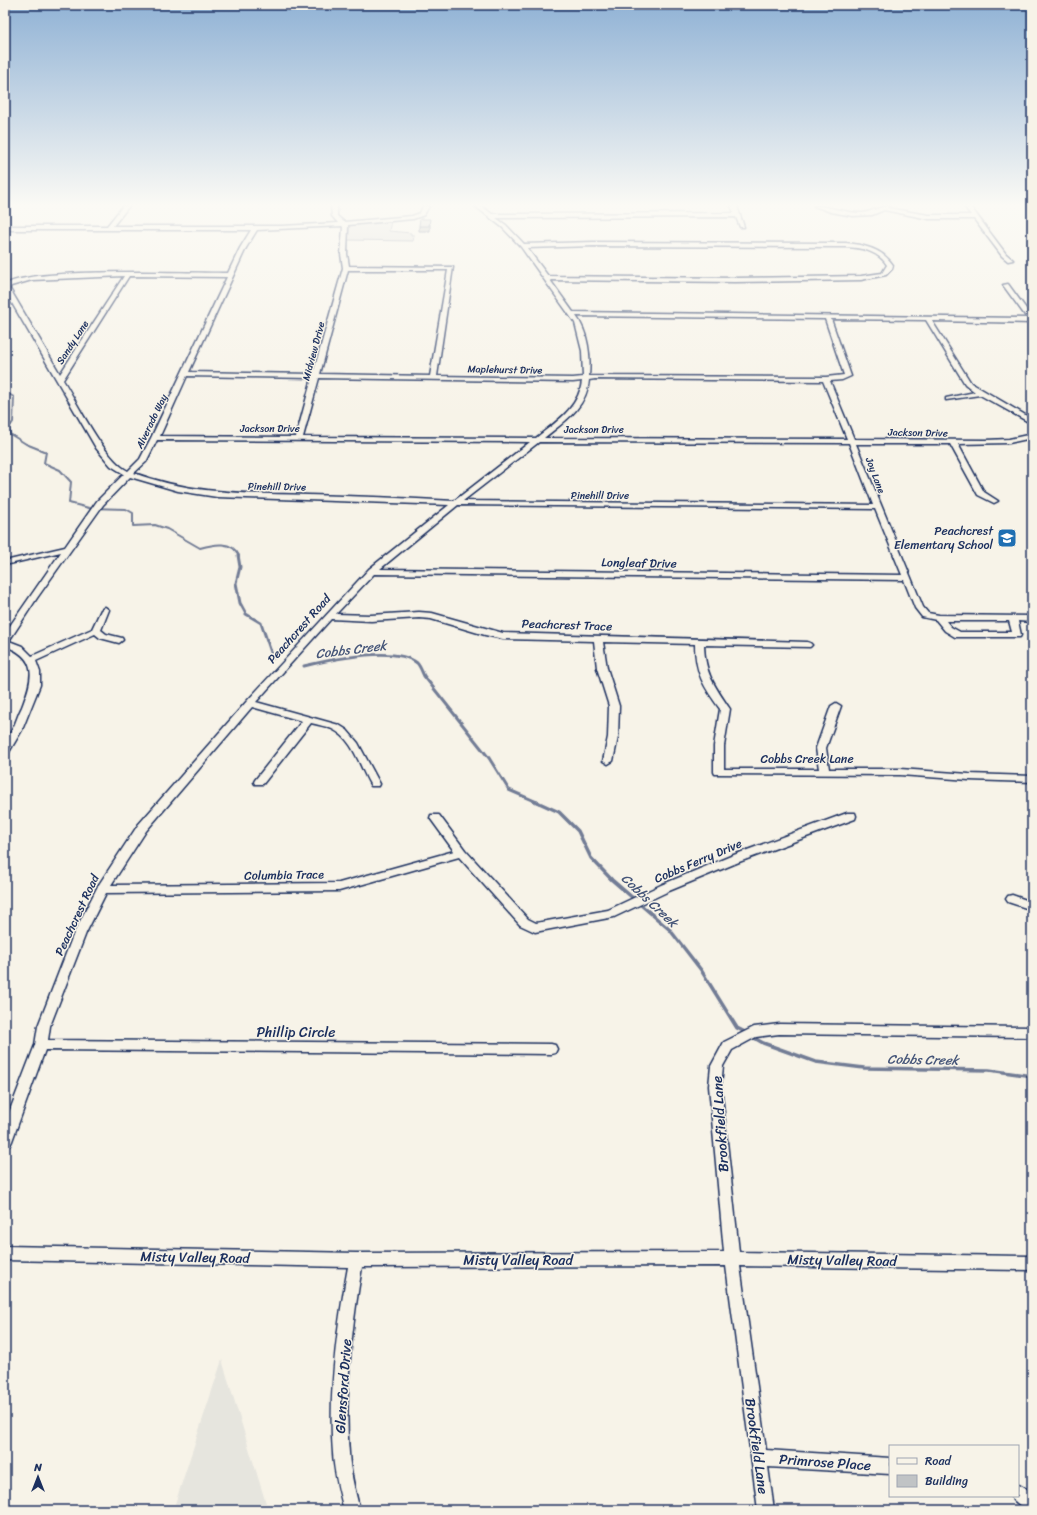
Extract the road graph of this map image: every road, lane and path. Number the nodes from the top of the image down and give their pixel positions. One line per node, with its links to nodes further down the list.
1 (73, 277): 18 (street, Pinehill Drive)
2 (126, 277): 18 (street, Sandy Lane)
3 (229, 277): 13 (street, Alverado Way)
4 (344, 277): 14 (street, Midview Drive)
5 (450, 277): 15 (street)
6 (868, 277): 7 (street)
7 (547, 278): 9 (street, Peachcrest Road)
8 (1006, 285): 12 (street)
9 (572, 314): 10 (street); 16 (street, Peachcrest Road)
10 (827, 317): 11 (street); 17 (street)
11 (928, 319): 12 (street); 19 (street)
12 (1032, 321)
13 (185, 374): 14 (street, Maplehurst Drive); 23 (street, Alverado Way)
14 (316, 377): 15 (street, Maplehurst Drive); 24 (street, Midview Drive)
15 (434, 378): 16 (street, Maplehurst Drive)
16 (586, 378): 17 (street, Maplehurst Drive); 25 (street, Peachcrest Road)
17 (826, 378): 26 (street, Joy Lane)
18 (60, 380): 28 (street, Pinehill Drive)
19 (981, 393): 20 (street); 21 (street)
20 (948, 399)
21 (1032, 422)
22 (1032, 436): 27 (street, Jackson Drive)
23 (155, 438): 24 (street, Jackson Drive); 28 (street, Alverado Way)
24 (299, 438): 25 (street, Jackson Drive)
25 (539, 439): 26 (street, Jackson Drive); 30 (street, Peachcrest Road)
26 (851, 441): 27 (street, Jackson Drive); 31 (street, Joy Lane)
27 (953, 442): 29 (street)
28 (130, 474): 30 (street, Pinehill Drive); 32 (street, Alverado Way)
29 (994, 501)
30 (457, 502): 31 (street, Pinehill Drive); 34 (street, Peachcrest Road)
31 (877, 507): 35 (street, Joy Lane)
32 (69, 548): 33 (street); 44 (street, Alverado Way)
33 (5, 563)
34 (372, 571): 35 (street, Longleaf Drive); 37 (street, Peachcrest Road)
35 (906, 578): 38 (street, Joy Lane)
36 (105, 610): 41 (street)
37 (328, 616): 42 (street, Peachcrest Trace); 48 (street, Peachcrest Road)
38 (939, 618): 39 (street, Joy Lane); 39 (street)
39 (1013, 619): 40 (street, Joy Lane)
40 (1032, 619)
41 (96, 632): 43 (street); 47 (street)
42 (598, 638): 45 (street, Peachcrest Trace); 52 (street)
43 (120, 640)
44 (5, 641): 47 (street)
45 (700, 641): 46 (street, Peachcrest Trace); 53 (street, Cobbs Creek Lane)
46 (807, 645)
47 (30, 660): 51 (street)
48 (250, 703): 50 (street); 60 (street, Peachcrest Road)
49 (836, 706): 53 (street)
50 (309, 719): 55 (street); 56 (street)
51 (5, 750)
52 (608, 761)
53 (825, 772): 54 (street, Cobbs Creek Lane)
54 (1032, 779)
55 (259, 782)
56 (374, 784)
57 (851, 816): 59 (street, Cobbs Ferry Drive)
58 (435, 818): 59 (street, Cobbs Ferry Drive)
59 (461, 853): 60 (street, Columbia Trace)
60 (102, 889): 64 (street, Peachcrest Road)
61 (1012, 899): 62 (street)
62 (1032, 906)
63 (1032, 1032): 68 (street, Brookfield Lane)
64 (41, 1045): 65 (street, Phillip Circle); 66 (street, Peachcrest Road)
65 (551, 1049)
66 (5, 1141)
67 (5, 1253): 69 (street, Misty Valley Road)
68 (732, 1259): 69 (street, Misty Valley Road); 70 (street, Misty Valley Road); 71 (street, Brookfield Lane)
69 (356, 1260): 75 (street, Glensford Drive)
70 (1032, 1263)
71 (760, 1458): 72 (street, Primrose Place); 76 (street, Brookfield Lane)
72 (889, 1466)
73 (1019, 1494): 74 (street)
74 (1032, 1503)
75 (352, 1510)
76 (766, 1510)

